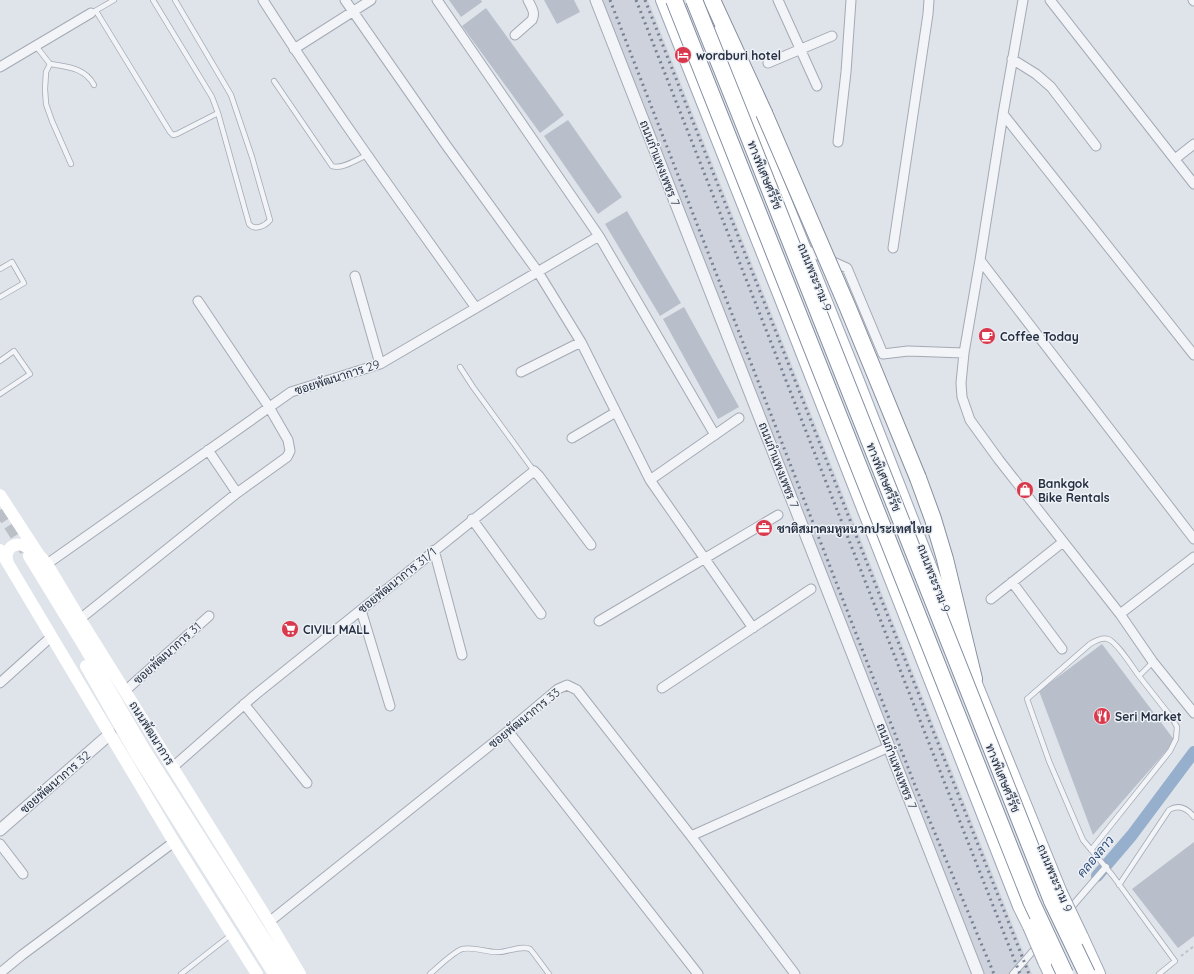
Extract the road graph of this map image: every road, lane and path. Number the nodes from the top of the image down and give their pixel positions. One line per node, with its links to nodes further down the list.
1 (114, 0): 20 (lane)
2 (153, 0): 34 (lane)
3 (175, 0): 34 (lane)
4 (263, 0): 25 (street)
5 (345, 0): 21 (street)
6 (371, 0): 21 (street)
7 (437, 0): 43 (street)
8 (528, 0): 22 (street)
9 (596, 0): 107 (street, ถนนกำแพงเพชร 7)
10 (663, 0): 123 (main road, bridge)
11 (674, 0): 136 (highway, ทางพิเศษศรีรัช, bridge)
12 (694, 0): 137 (highway, ทางพิเศษศรีรัช, bridge)
13 (708, 0): 45 (main road, ถนนพระราม 9)
14 (712, 0): 98 (highway, bridge)
15 (778, 0): 26 (street)
16 (851, 0): 36 (street)
17 (929, 0): 44 (street)
18 (1023, 0): 27 (street)
19 (1050, 0): 40 (street)
20 (94, 12): 24 (street); 34 (lane)
21 (353, 12): 25 (street); 48 (street)
22 (515, 35)
23 (832, 36): 26 (street)
24 (36, 46): 29 (lane); 30 (street)
25 (294, 50): 39 (street)
26 (800, 50): 28 (street); 33 (street)
27 (1012, 59): 35 (street); 38 (street)
28 (768, 63)
29 (50, 64): 32 (lane); 41 (lane)
30 (0, 67)
31 (274, 81): 39 (lane)
32 (94, 85)
33 (817, 86)
34 (218, 113)
35 (1003, 114): 46 (street); 55 (street)
36 (838, 142)
37 (1194, 144): 40 (street)
38 (1096, 146)
39 (367, 156): 52 (street)
40 (1175, 159): 42 (street)
41 (72, 164)
42 (1194, 184)
43 (599, 236): 48 (street, ซอยพัฒนาการ 29); 64 (street)
44 (893, 248)
45 (804, 249): 54 (street); 98 (main road, ถนนพระราม 9)
46 (980, 260): 54 (street); 73 (street)
47 (0, 269): 50 (lane)
48 (538, 272): 52 (street, ซอยพัฒนาการ 29); 53 (street)
49 (355, 276): 57 (street)
50 (0, 298)
51 (198, 301): 61 (street)
52 (476, 308): 57 (street, ซอยพัฒนาการ 29)
53 (581, 342): 59 (street); 62 (street)
54 (964, 353): 74 (street)
55 (1194, 355)
56 (0, 361): 60 (lane)
57 (380, 364): 61 (street, ซอยพัฒนาการ 29)
58 (460, 367): 67 (lane)
59 (521, 372)
60 (0, 394)
61 (269, 407): 66 (street, ซอยพัฒนาการ 29); 69 (street)
62 (616, 412): 65 (street); 68 (street)
63 (739, 418): 64 (street)
64 (715, 435): 68 (street)
65 (572, 438)
66 (208, 450): 69 (street); 82 (street, ซอยพัฒนาการ 29)
67 (534, 471): 72 (street, ซอยพัฒนาการ 31/1); 75 (street)
68 (650, 480): 80 (street)
69 (237, 493): 90 (street)
70 (0, 495): 78 (main road, ถนนพัฒนาการ)
71 (778, 515): 80 (street)
72 (472, 520): 77 (street, ซอยพัฒนาการ 31/1); 87 (street)
73 (1194, 539)
74 (1063, 542): 83 (street); 88 (street)
75 (590, 545)
76 (0, 550): 81 (main road)
77 (434, 550): 86 (street, ซอยพัฒนาการ 31/1); 95 (street)
78 (31, 557): 81 (main road); 82 (main road, ถนนพัฒนาการ); 127 (main road, ถนนพัฒนาการ); 128 (main road, ถนนพัฒนาการ)
79 (1194, 557): 88 (street)
80 (705, 558): 91 (street); 92 (street)
81 (9, 564): 93 (main road)
82 (47, 564): 90 (main road, ถนนพัฒนาการ)
83 (1012, 582): 85 (street); 94 (street)
84 (811, 589): 92 (street)
85 (991, 598)
86 (361, 610): 102 (street, ซอยพัฒนาการ 31/1); 103 (street)
87 (541, 614)
88 (1120, 614): 96 (street)
89 (209, 616): 101 (street, ซอยพัฒนาการ 31)
90 (80, 619): 101 (main road, ถนนพัฒนาการ)
91 (600, 621)
92 (753, 628): 100 (street)
93 (51, 637): 99 (street); 106 (main road)
94 (1062, 649)
95 (462, 655)
96 (1153, 662): 97 (lane); 104 (street)
97 (1139, 676): 115 (lane); 115 (lane)
98 (974, 679): 138 (main road, ถนนพระราม 9, bridge)
99 (0, 683)
100 (662, 688)
101 (125, 691): 108 (main road, ถนนพัฒนาการ)
102 (244, 704): 108 (street, ซอยพัฒนาการ 31/1); 109 (street)
103 (390, 706)
104 (1194, 713)
105 (508, 731): 112 (street, ซอยพัฒนาการ 33); 119 (street, ซอยพัฒนาการ 33); 132 (street)
106 (110, 734): 111 (street, ซอยพัฒนาการ 32); 113 (main road)
107 (889, 747): 112 (street); 134 (street, ถนนกำแพงเพชร 7)
108 (172, 767): 119 (main road, ถนนพัฒนาการ)
109 (307, 782)
110 (1194, 817): 118 (lane)
111 (0, 830)
112 (691, 836): 133 (street, ซอยพัฒนาการ 33)
113 (174, 842): 120 (main road); 124 (street)
114 (0, 844): 117 (street)
115 (1090, 850): 116 (lane)
116 (1106, 868): 118 (lane); 135 (street)
117 (23, 874)
118 (1119, 885): 122 (lane)
119 (269, 922): 129 (main road, ถนนพัฒนาการ)
120 (232, 934): 125 (lane); 126 (main road)
121 (1194, 946): 122 (path)
122 (1175, 961): 139 (lane)
123 (1048, 968)
124 (0, 973)
125 (181, 974)
126 (256, 974)
127 (274, 974)
128 (287, 974)
129 (300, 974)
130 (430, 974): 131 (lane)
131 (549, 974)
132 (698, 974)
133 (795, 974)
134 (978, 974)
135 (1013, 974)
136 (1065, 974)
137 (1087, 974)
138 (1098, 974)
139 (1159, 974)

